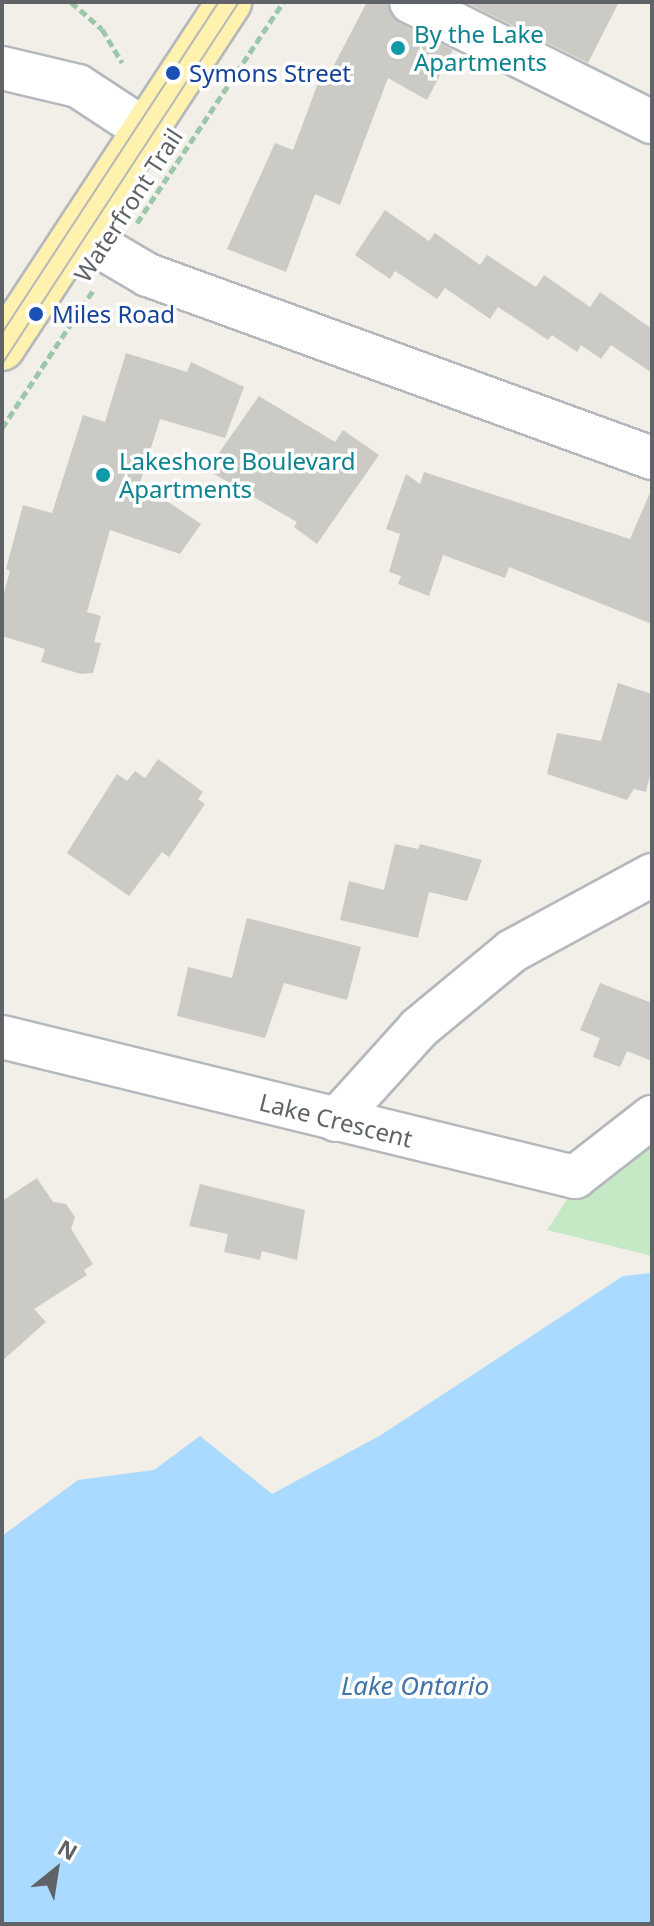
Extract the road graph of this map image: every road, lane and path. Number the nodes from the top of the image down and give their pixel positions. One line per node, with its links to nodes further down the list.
1 (71, 2): 5 (path)
2 (229, 2): 8 (main road)
3 (283, 2): 10 (path, Waterfront Trail)
4 (411, 2): 7 (street)
5 (122, 62)
6 (2, 68): 8 (street)
7 (652, 122)
8 (145, 130): 9 (main road)
9 (78, 234): 10 (street); 11 (main road)
10 (115, 256): 12 (path, Waterfront Trail); 13 (street)
11 (2, 348)
12 (2, 428)
13 (652, 458)
14 (652, 875): 17 (street)
15 (2, 1037): 17 (street, Lake Crescent)
16 (652, 1117): 17 (street, Lake Crescent)
17 (336, 1120)

